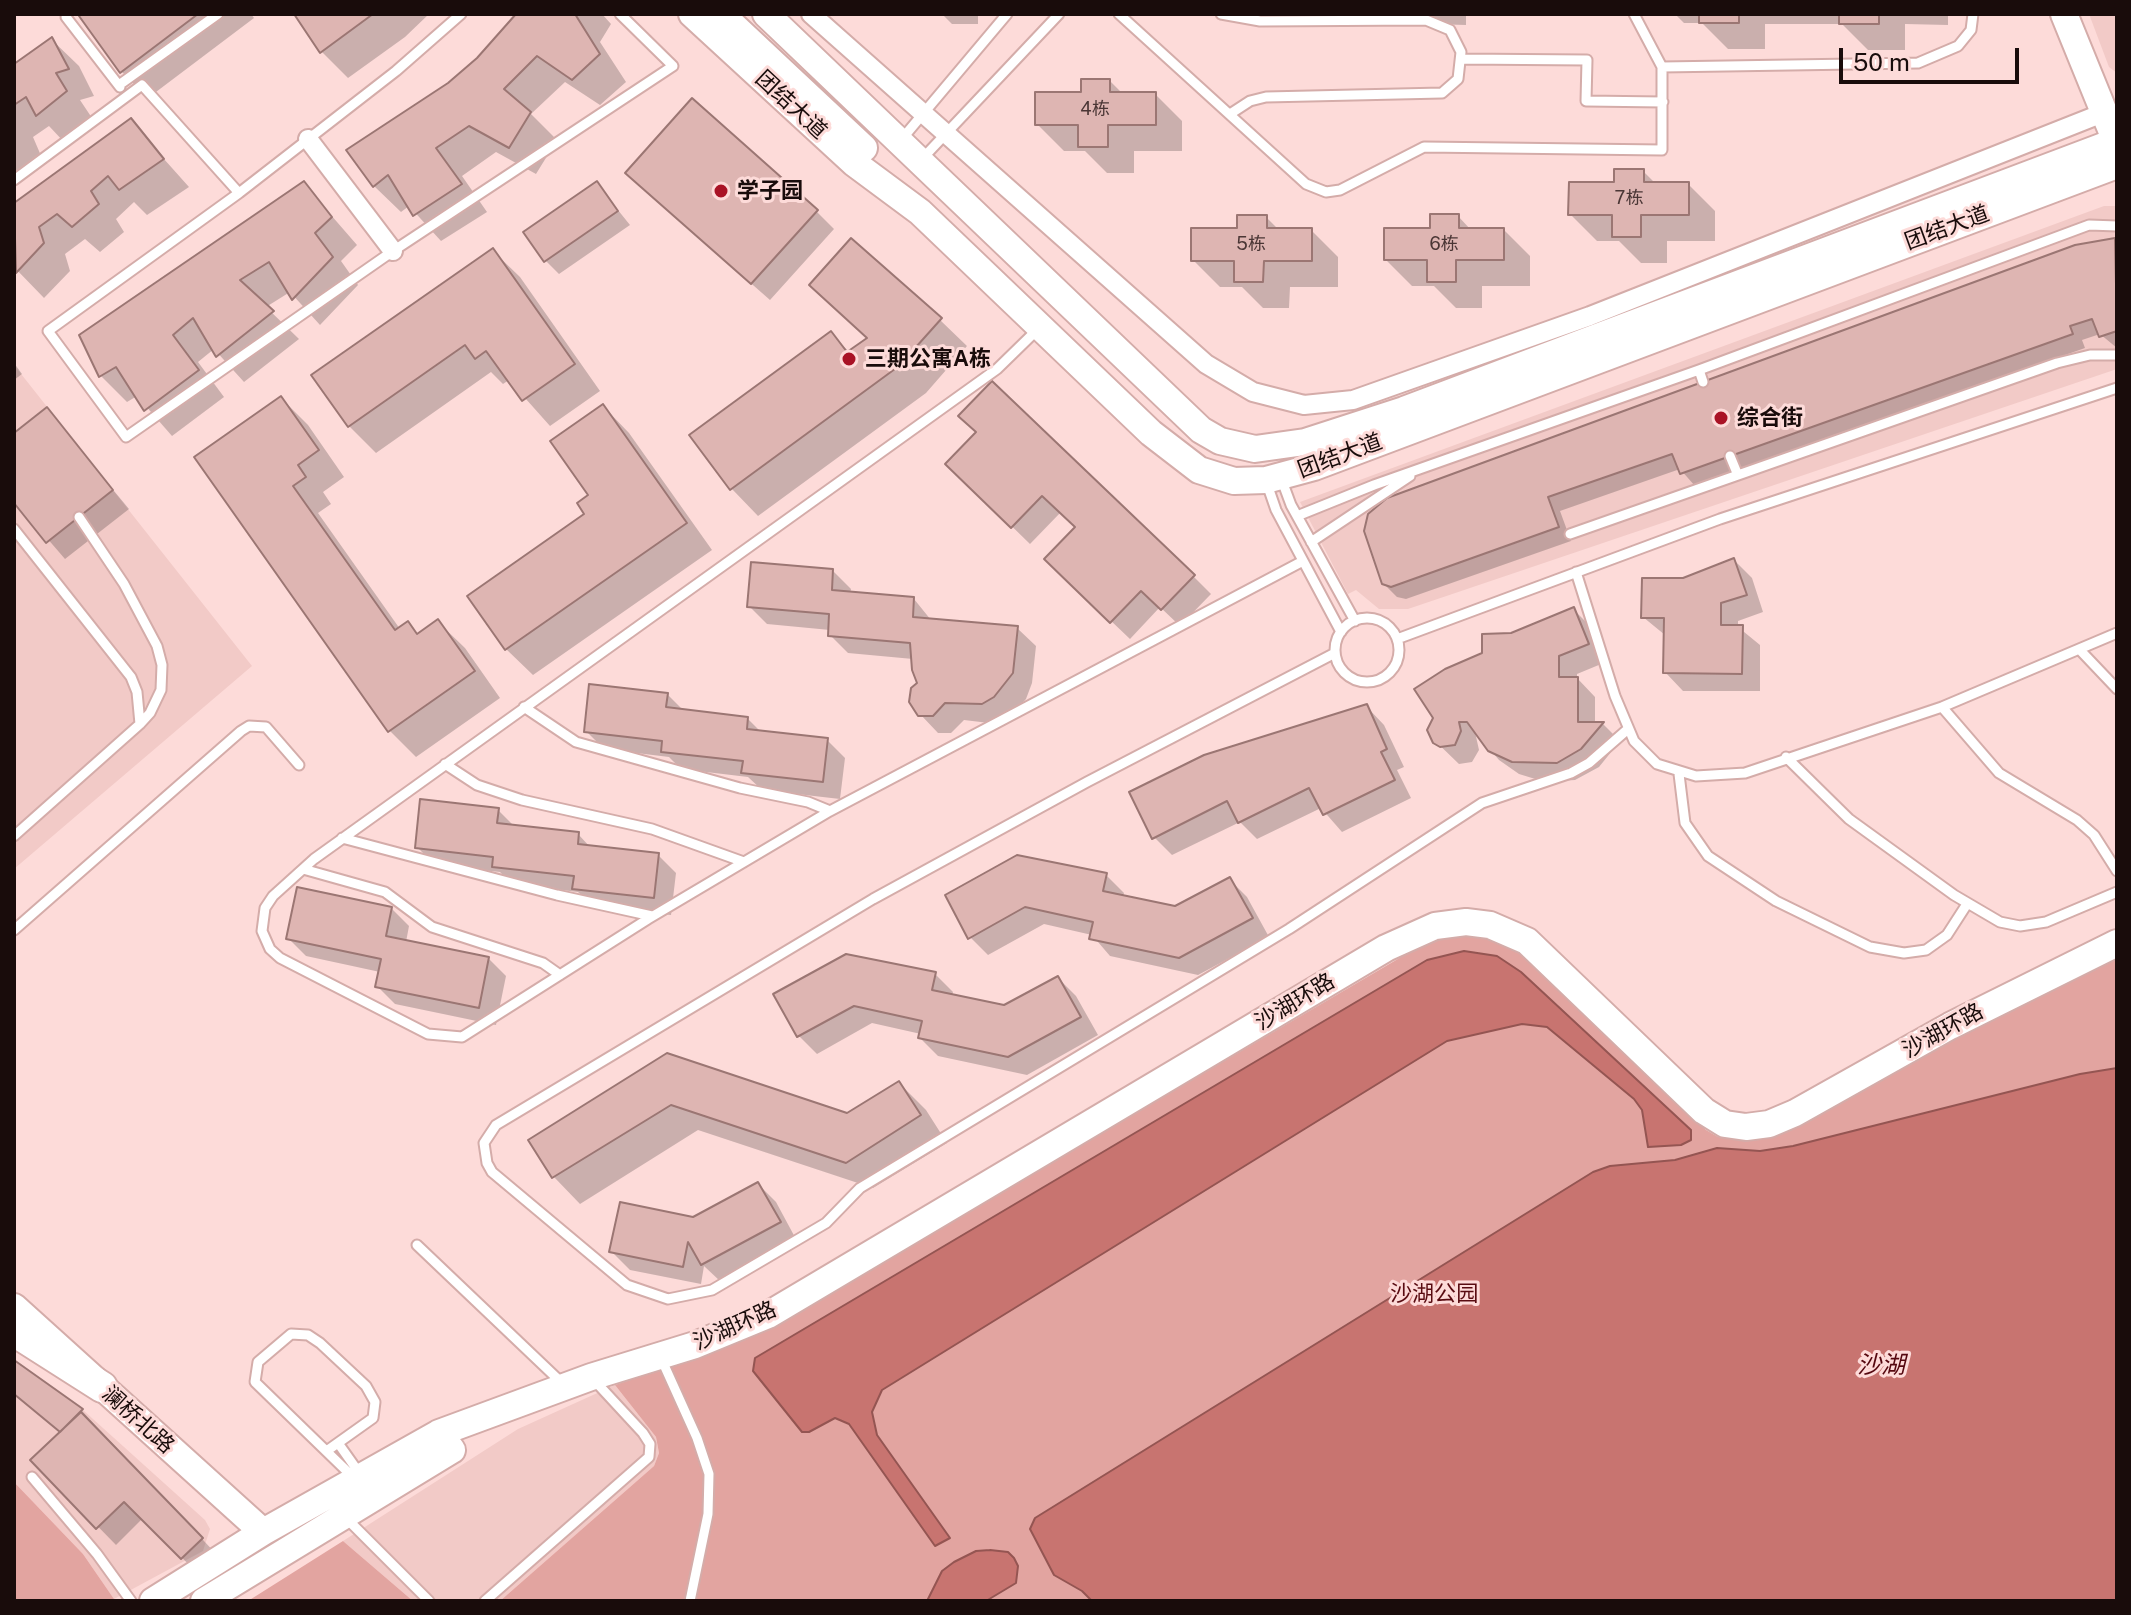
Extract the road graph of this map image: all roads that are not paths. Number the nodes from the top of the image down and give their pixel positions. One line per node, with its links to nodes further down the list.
1 (218, 14): 19 (lane)
2 (461, 14): 27 (lane)
3 (620, 14): 34 (lane)
4 (692, 14): 32 (main road, 团结大道)
5 (721, 14): 32 (main road)
6 (740, 14): 26 (main road)
7 (766, 14): 26 (main road, 团结大道)
8 (811, 14): 23 (street)
9 (1007, 14): 23 (lane)
10 (1059, 14): 25 (lane)
11 (1119, 14): 24 (lane)
12 (1221, 14): 17 (lane)
13 (1634, 14): 18 (lane)
14 (1973, 14): 18 (lane)
15 (2064, 14): 22 (main road)
16 (66, 17): 19 (lane)
17 (1461, 59): 21 (lane); 24 (lane)
18 (1662, 67): 21 (lane)
19 (119, 85): 20 (lane)
20 (127, 96): 30 (lane); 31 (lane)
21 (1663, 102): 24 (lane)
22 (2103, 113): 25 (street); 28 (main road)
23 (924, 114): 25 (street); 26 (lane)
24 (1230, 114)
25 (946, 134): 29 (lane)
26 (896, 135): 29 (main road, 团结大道)
27 (308, 139): 31 (lane); 34 (street)
28 (2116, 148): 29 (main road, 团结大道); 43 (main road, 团结大道)
29 (921, 160)
30 (14, 180)
31 (239, 193): 34 (lane)
32 (920, 212): 35 (main road, 团结大道)
33 (2117, 226): 37 (lane)
34 (393, 251)
35 (1040, 327): 43 (main road, 团结大道); 58 (lane)
36 (2117, 355): 42 (lane)
37 (1699, 370): 38 (lane); 41 (lane)
38 (1703, 382)
39 (2117, 388): 50 (lane)
40 (1730, 456): 42 (lane)
41 (1416, 472): 44 (lane); 48 (lane)
42 (1737, 473): 47 (lane)
43 (1274, 479): 44 (lane); 49 (lane)
44 (1297, 516): 48 (lane)
45 (79, 517): 60 (lane)
46 (14, 530): 60 (lane)
47 (1570, 534)
48 (1311, 542): 51 (lane)
49 (1303, 561): 52 (lane); 66 (lane)
50 (1576, 572): 54 (lane); 61 (lane)
51 (1355, 621): 52 (lane); 54 (lane)
52 (1341, 632): 56 (lane)
53 (2117, 633): 55 (lane)
54 (1397, 639): 56 (lane)
55 (2079, 649): 57 (lane); 59 (lane)
56 (1335, 653): 61 (lane)
57 (2117, 689)
58 (524, 707): 63 (lane); 66 (lane)
59 (1942, 707): 62 (lane); 71 (lane)
60 (140, 724): 67 (lane)
61 (1628, 729): 65 (lane)
62 (1786, 757): 65 (lane); 73 (lane)
63 (445, 764): 68 (lane); 69 (lane)
64 (299, 765): 75 (lane)
65 (1679, 774): 73 (lane)
66 (830, 811): 69 (lane)
67 (14, 836)
68 (342, 838): 70 (lane); 74 (lane)
69 (744, 862): 74 (lane)
70 (303, 869): 77 (lane); 77 (lane)
71 (2117, 871)
72 (2117, 892): 73 (lane)
73 (1967, 904)
74 (653, 916): 77 (lane)
75 (14, 930)
76 (2117, 943): 81 (main road, 沙湖环路)
77 (560, 975)
78 (417, 1245): 83 (lane)
79 (14, 1307): 84 (main road, 澜桥北路)
80 (14, 1331): 84 (main road)
81 (660, 1356): 82 (main road, 沙湖环路); 97 (lane)
82 (591, 1377): 83 (main road, 沙湖环路); 96 (lane)
83 (565, 1386): 85 (main road, 沙湖环路)
84 (102, 1387): 91 (main road, 澜桥北路)
85 (439, 1433): 89 (main road, 沙湖环路); 90 (main road)
86 (338, 1443): 87 (lane); 87 (lane); 89 (lane)
87 (328, 1450): 89 (lane)
88 (32, 1477): 92 (lane)
89 (358, 1478): 91 (main road, 沙湖环路)
90 (345, 1516): 94 (main road); 95 (lane)
91 (263, 1532): 93 (main road, 沙湖环路)
92 (131, 1601)
93 (153, 1601)
94 (204, 1601)
95 (429, 1601)
96 (485, 1601)
97 (690, 1601)

